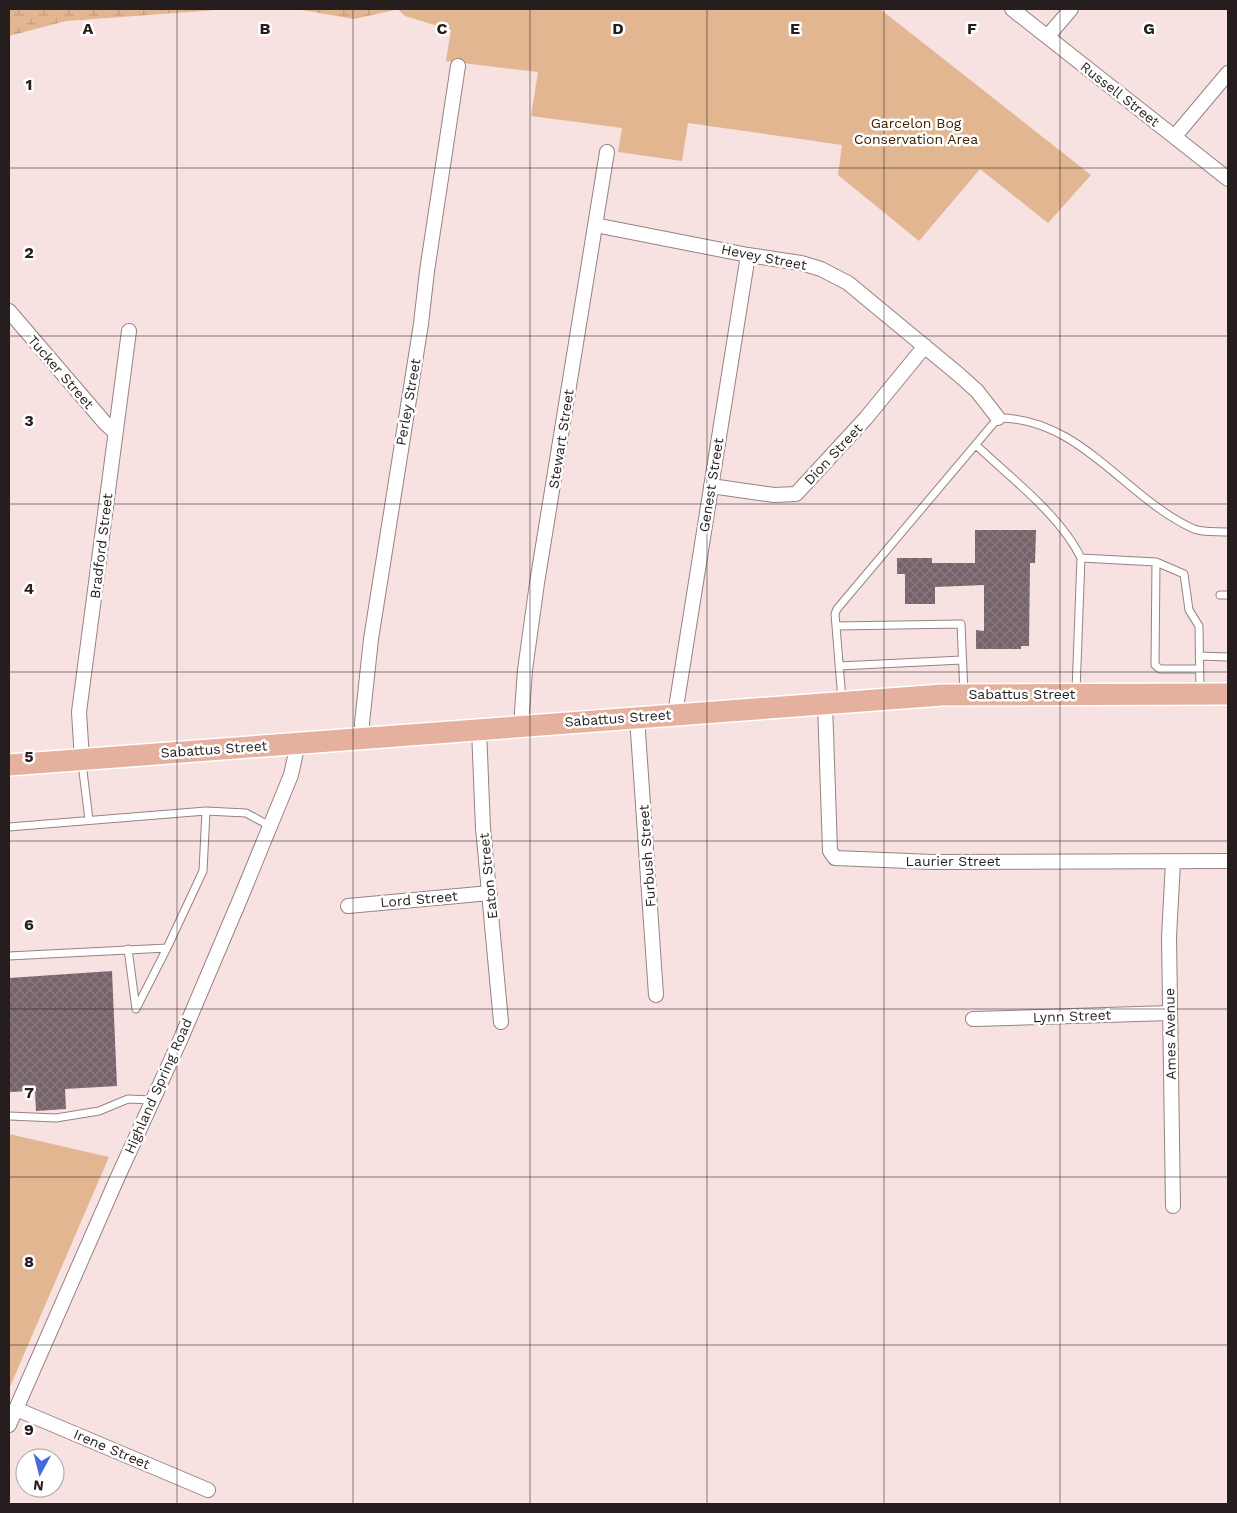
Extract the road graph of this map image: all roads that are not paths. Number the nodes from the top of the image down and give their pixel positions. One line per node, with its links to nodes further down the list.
1 (1012, 9): 3 (street, Russell Street)
2 (1071, 9): 3 (street)
3 (1048, 36): 6 (street, Russell Street)
4 (458, 66): 38 (street, Perley Street)
5 (1228, 73): 6 (street)
6 (1175, 136): 8 (street, Russell Street)
7 (607, 152): 9 (street, Stewart Street)
8 (1228, 179)
9 (595, 225): 10 (street, Hevey Street); 36 (street, Stewart Street)
10 (748, 255): 13 (street, Hevey Street); 17 (street, Genest Street)
11 (9, 312): 15 (street, Tucker Street)
12 (129, 332): 15 (street, Bradford Street)
13 (925, 346): 14 (street, Hevey Street); 17 (street, Dion Street)
14 (998, 418): 16 (lane); 18 (lane)
15 (115, 432): 40 (street, Bradford Street)
16 (977, 446): 19 (lane); 23 (lane)
17 (711, 486): 34 (street, Genest Street)
18 (1228, 532)
19 (1081, 558): 20 (lane); 29 (lane)
20 (1156, 562): 24 (lane); 28 (lane)
21 (1220, 595): 22 (lane)
22 (1228, 595)
23 (836, 626): 26 (lane); 27 (lane)
24 (1199, 656): 25 (lane); 28 (lane)
25 (1228, 657)
26 (962, 660): 27 (lane); 30 (lane)
27 (839, 666): 33 (lane)
28 (1199, 669): 31 (lane)
29 (1076, 693): 30 (main road, Sabattus Street); 31 (main road, Sabattus Street)
30 (964, 694): 33 (main road, Sabattus Street)
31 (1200, 694): 32 (main road, Sabattus Street)
32 (1228, 694)
33 (833, 702): 34 (main road, Sabattus Street); 47 (street, Laurier Street)
34 (675, 714): 35 (main road, Sabattus Street)
35 (637, 717): 36 (main road, Sabattus Street); 53 (street, Furbush Street)
36 (521, 726): 37 (main road, Sabattus Street)
37 (478, 729): 38 (main road, Sabattus Street); 48 (street, Eaton Street)
38 (363, 738): 39 (main road, Sabattus Street)
39 (298, 743): 40 (main road, Sabattus Street); 44 (street, Highland Spring Road)
40 (82, 760): 41 (main road, Sabattus Street); 43 (lane)
41 (9, 765)
42 (206, 811): 43 (lane); 44 (lane); 50 (lane)
43 (88, 820): 45 (lane)
44 (270, 826): 57 (street, Highland Spring Road)
45 (9, 827)
46 (1228, 861): 47 (street, Laurier Street)
47 (1173, 862): 54 (street, Ames Avenue)
48 (490, 893): 49 (street, Lord Street); 56 (street, Eaton Street)
49 (348, 906)
50 (167, 948): 51 (lane); 51 (lane)
51 (128, 949): 52 (lane)
52 (9, 956)
53 (656, 995)
54 (1170, 1013): 55 (street, Lynn Street); 59 (street, Ames Avenue)
55 (973, 1019)
56 (501, 1022)
57 (153, 1100): 58 (lane); 60 (street, Highland Spring Road)
58 (9, 1116)
59 (1173, 1206)
60 (16, 1409): 61 (street, Highland Spring Road); 62 (street, Irene Street)
61 (9, 1425)
62 (208, 1490)

